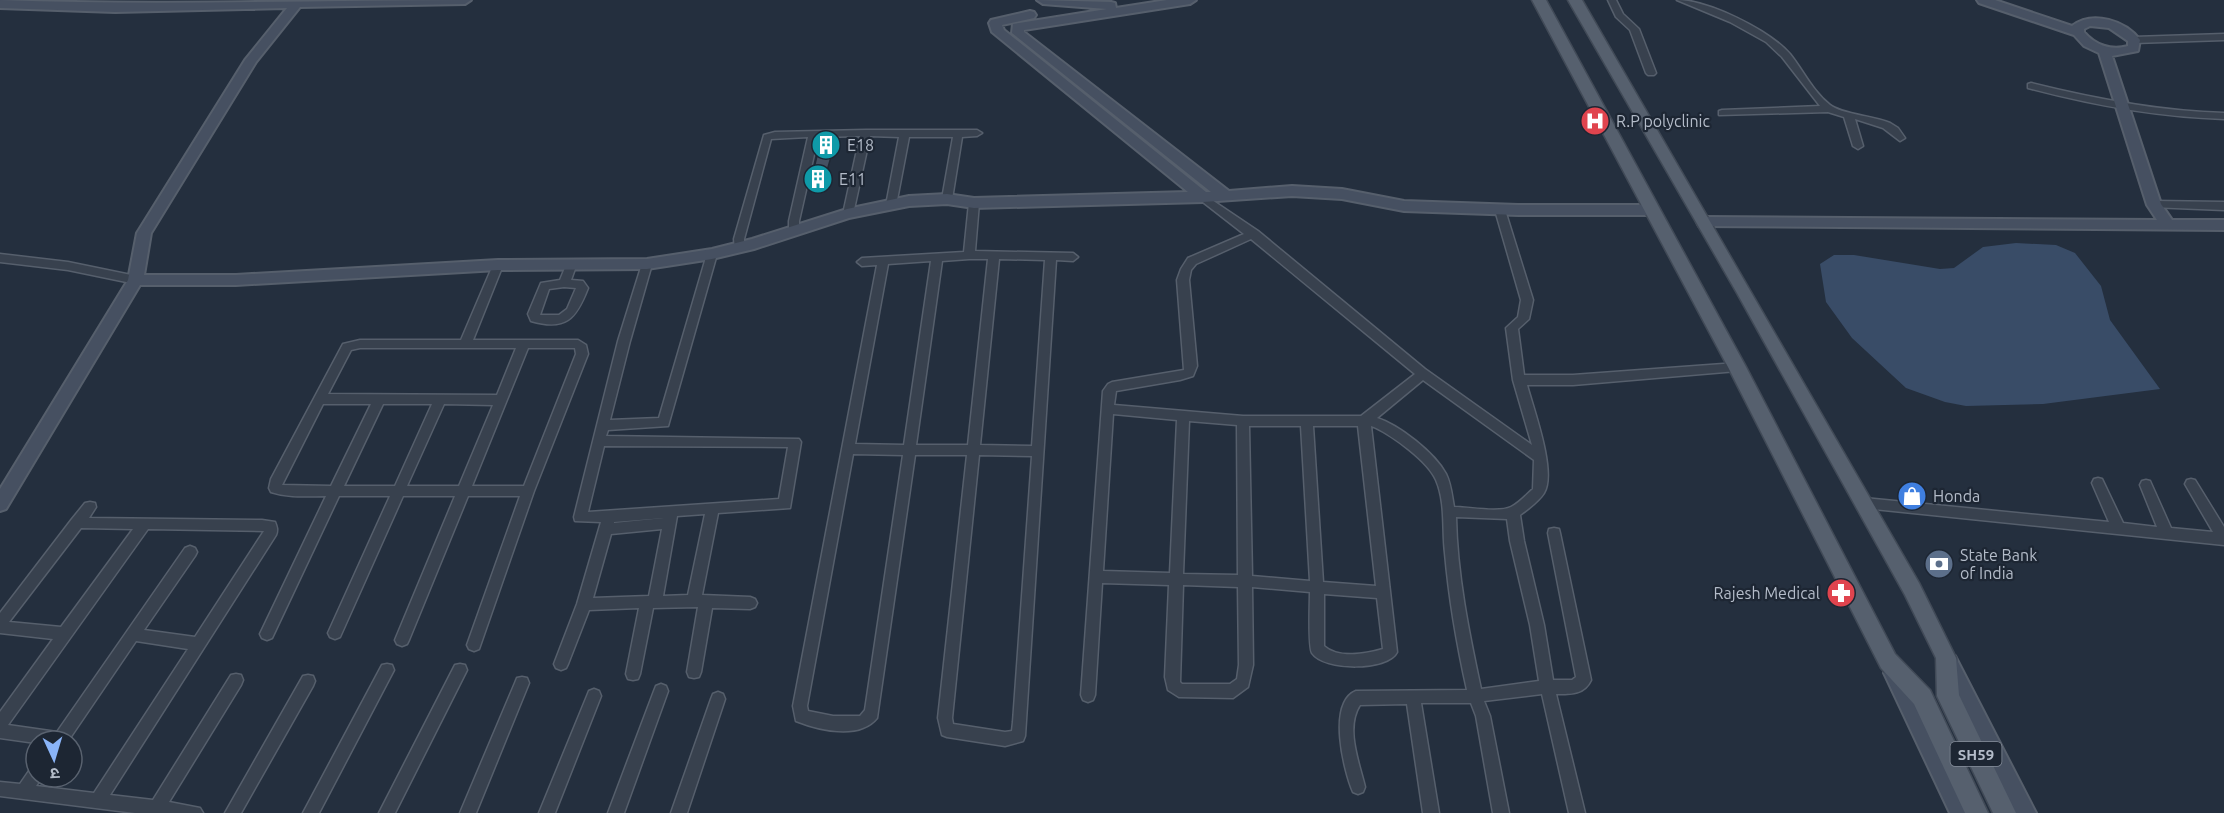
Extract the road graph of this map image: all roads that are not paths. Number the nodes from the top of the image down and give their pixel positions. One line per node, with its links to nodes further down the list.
1 (465, 0): 9 (street)
2 (1043, 0): 11 (street)
3 (1190, 0): 12 (street)
4 (1539, 0): 39 (main road)
5 (1575, 0): 41 (main road)
6 (1612, 0): 17 (street)
7 (1681, 0): 20 (street)
8 (1983, 0): 13 (street)
9 (298, 3): 10 (street); 59 (street)
10 (0, 4)
11 (1099, 5): 12 (street); 32 (street)
12 (1129, 5): 31 (street)
13 (2078, 32): 15 (street); 16 (street)
14 (2224, 37): 15 (street)
15 (2134, 40): 16 (street)
16 (2104, 50): 19 (street)
17 (1651, 73)
18 (2031, 86): 19 (street)
19 (2122, 106): 23 (street); 36 (street)
20 (1828, 109): 21 (street); 22 (street)
21 (1722, 113)
22 (1848, 114): 29 (street); 30 (street)
23 (2224, 116)
24 (905, 133): 27 (street); 28 (street); 35 (street)
25 (977, 133): 28 (street)
26 (814, 134): 27 (street); 44 (street); 46 (street)
27 (866, 134): 40 (street)
28 (958, 134): 33 (street)
29 (1900, 138)
30 (1858, 146)
31 (1226, 196): 32 (street); 38 (street)
32 (1203, 197): 34 (street); 45 (street)
33 (947, 199): 34 (street); 35 (street)
34 (974, 203): 48 (street)
35 (889, 205): 40 (street)
36 (2154, 205): 37 (street); 42 (street)
37 (2224, 206)
38 (1500, 210): 39 (street); 65 (street)
39 (1651, 210): 63 (main road)
40 (848, 214): 44 (street)
41 (1704, 222): 42 (street); 89 (main road)
42 (2167, 224): 43 (street)
43 (2224, 225)
44 (794, 231): 46 (street)
45 (1254, 234): 64 (street); 70 (street)
46 (739, 248): 47 (street)
47 (712, 254): 56 (street); 75 (street)
48 (969, 255): 49 (street); 52 (street)
49 (994, 255): 50 (street); 79 (street)
50 (1051, 256): 51 (street); 80 (street)
51 (1074, 256)
52 (937, 257): 54 (street); 78 (street)
53 (0, 258): 59 (street)
54 (883, 261): 55 (street); 77 (street)
55 (862, 262)
56 (646, 264): 58 (street); 75 (street)
57 (498, 265): 58 (street); 59 (street); 61 (street)
58 (571, 266): 60 (street)
59 (136, 280): 90 (street)
60 (564, 284): 60 (street)
61 (465, 344): 62 (street); 66 (street)
62 (524, 344): 69 (street); 87 (street)
63 (1737, 367): 65 (street); 122 (main road)
64 (1424, 374): 74 (street); 81 (street)
65 (1520, 380): 81 (street)
66 (318, 399): 67 (street); 85 (street)
67 (380, 399): 68 (street); 85 (street)
68 (440, 399): 69 (street); 88 (street)
69 (501, 400): 86 (street)
70 (1107, 409): 71 (street); 104 (street)
71 (1183, 416): 72 (street); 105 (street)
72 (1243, 421): 73 (street); 106 (street)
73 (1307, 421): 74 (street); 107 (street)
74 (1364, 421): 93 (street); 108 (street)
75 (604, 424): 76 (street)
76 (600, 441): 92 (street); 97 (street)
77 (847, 449): 78 (street); 78 (street)
78 (909, 450): 79 (street)
79 (974, 450): 80 (street); 80 (street)
80 (1037, 451)
81 (1540, 458): 94 (street)
82 (2098, 483): 99 (street)
83 (2191, 484): 102 (street)
84 (2146, 485): 101 (street)
85 (335, 491): 88 (street); 117 (street)
86 (464, 491): 87 (street); 88 (street); 118 (street)
87 (528, 491): 120 (street)
88 (399, 492): 114 (street)
89 (1864, 503): 99 (street); 121 (main road)
90 (0, 504)
91 (90, 507): 96 (street)
92 (713, 508): 95 (street); 109 (street)
93 (1449, 512): 94 (street); 135 (street)
94 (1513, 513): 131 (street)
95 (671, 517): 97 (street); 110 (street)
96 (77, 523): 98 (street); 113 (street)
97 (607, 523): 112 (street)
98 (144, 524): 115 (street); 119 (street)
99 (2120, 529): 101 (street)
100 (1554, 533): 131 (street)
101 (2167, 534): 102 (street)
102 (2224, 539)
103 (190, 552): 116 (street)
104 (1095, 577): 105 (street); 134 (street)
105 (1177, 580): 106 (street); 106 (street)
106 (1245, 581): 107 (street)
107 (1317, 585): 108 (street); 108 (street)
108 (1384, 592)
109 (700, 601): 110 (street); 111 (street); 126 (street)
110 (651, 603): 112 (street); 127 (street)
111 (750, 603)
112 (584, 604): 123 (street)
113 (0, 625): 115 (street)
114 (335, 633)
115 (65, 634): 138 (street)
116 (133, 634): 119 (street); 139 (street)
117 (267, 634)
118 (402, 640)
119 (199, 644): 146 (street)
120 (474, 645)
121 (1946, 658): 161 (main road, SH59); 162 (street)
122 (1888, 661): 159 (street); 160 (main road, SH59)
123 (561, 664)
124 (387, 670): 150 (street)
125 (460, 670): 151 (street)
126 (694, 672)
127 (633, 674)
128 (236, 680): 147 (street)
129 (308, 681): 149 (street)
130 (522, 683): 152 (street)
131 (1547, 687): 135 (street); 158 (street)
132 (661, 691): 154 (street)
133 (594, 696): 153 (street)
134 (1088, 696)
135 (1475, 696): 136 (street); 157 (street)
136 (1413, 697): 142 (street); 156 (street)
137 (718, 699): 155 (street)
138 (0, 724)
139 (67, 729)
140 (0, 731): 141 (street)
141 (24, 735)
142 (1358, 787)
143 (0, 789): 145 (street)
144 (25, 789): 145 (street)
145 (23, 792): 146 (street)
146 (98, 801): 147 (street)
147 (157, 808): 148 (street)
148 (195, 813)
149 (233, 813)
150 (311, 813)
151 (387, 813)
152 (468, 813)
153 (547, 813)
154 (616, 813)
155 (679, 813)
156 (1431, 813)
157 (1501, 813)
158 (1577, 813)
159 (1961, 813)
160 (1977, 813)
161 (2005, 813)
162 (2026, 813)

